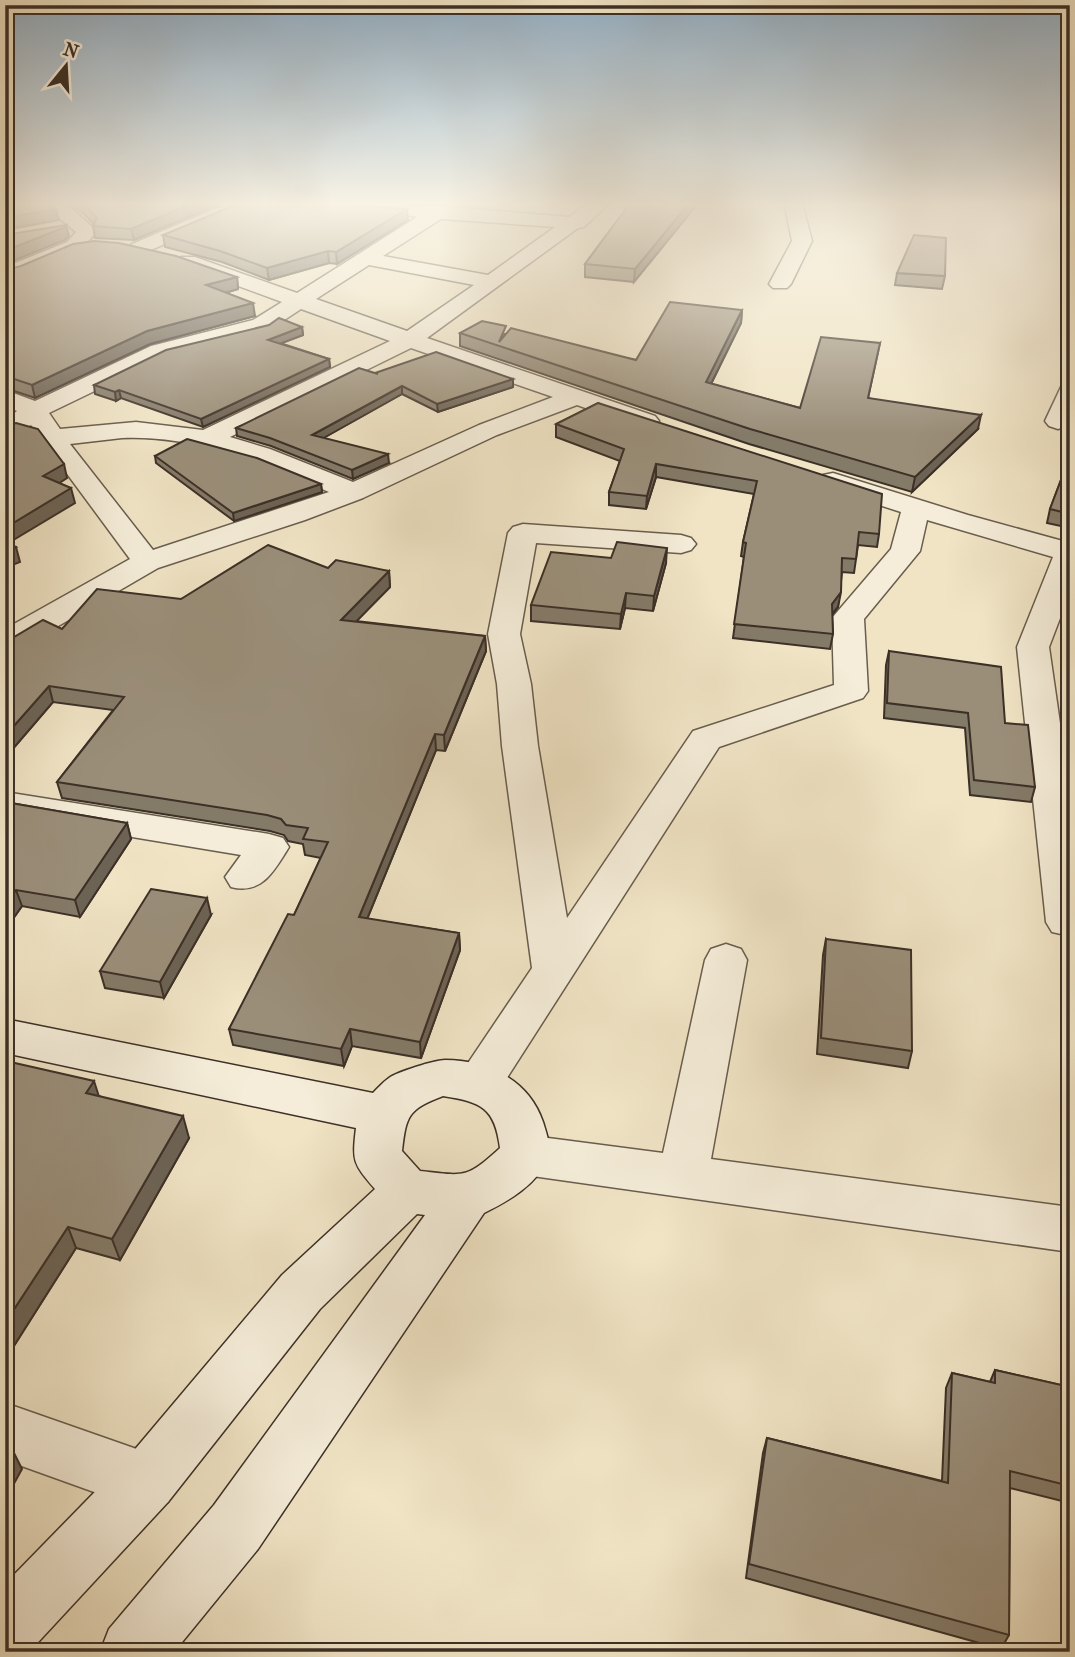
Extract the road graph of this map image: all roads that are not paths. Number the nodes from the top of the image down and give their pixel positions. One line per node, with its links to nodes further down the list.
1 (239, 279): 8 (street)
2 (330, 279): 8 (street)
3 (478, 279): 6 (street)
4 (496, 279): 6 (street)
5 (783, 279): 7 (street)
6 (492, 282): 9 (street)
7 (780, 285)
8 (297, 301): 9 (street); 13 (street)
9 (410, 340): 12 (street); 18 (street)
10 (1070, 392): 14 (street)
11 (5, 397): 13 (street)
12 (574, 398): 15 (street); 20 (street)
13 (35, 410): 16 (street); 17 (street)
14 (1058, 421)
15 (666, 427)
16 (5, 432)
17 (52, 438): 18 (street); 23 (street)
18 (207, 438): 20 (street)
19 (811, 474): 21 (street)
20 (353, 492): 23 (street)
21 (916, 508): 27 (street); 29 (street)
22 (681, 544): 29 (street)
23 (147, 562): 24 (street)
24 (5, 643)
25 (5, 804): 26 (street)
26 (245, 877)
27 (1068, 922)
28 (726, 960): 34 (street)
29 (554, 971): 31 (street)
30 (5, 1036): 32 (street)
31 (480, 1082): 32 (street); 33 (street)
32 (382, 1114): 35 (street)
33 (525, 1155): 34 (street); 36 (street)
34 (683, 1177): 37 (street)
35 (407, 1191): 36 (street); 39 (street)
36 (466, 1198): 41 (street)
37 (1070, 1230)
38 (5, 1431): 39 (street)
39 (147, 1481): 40 (street)
40 (5, 1630)
41 (132, 1652)

